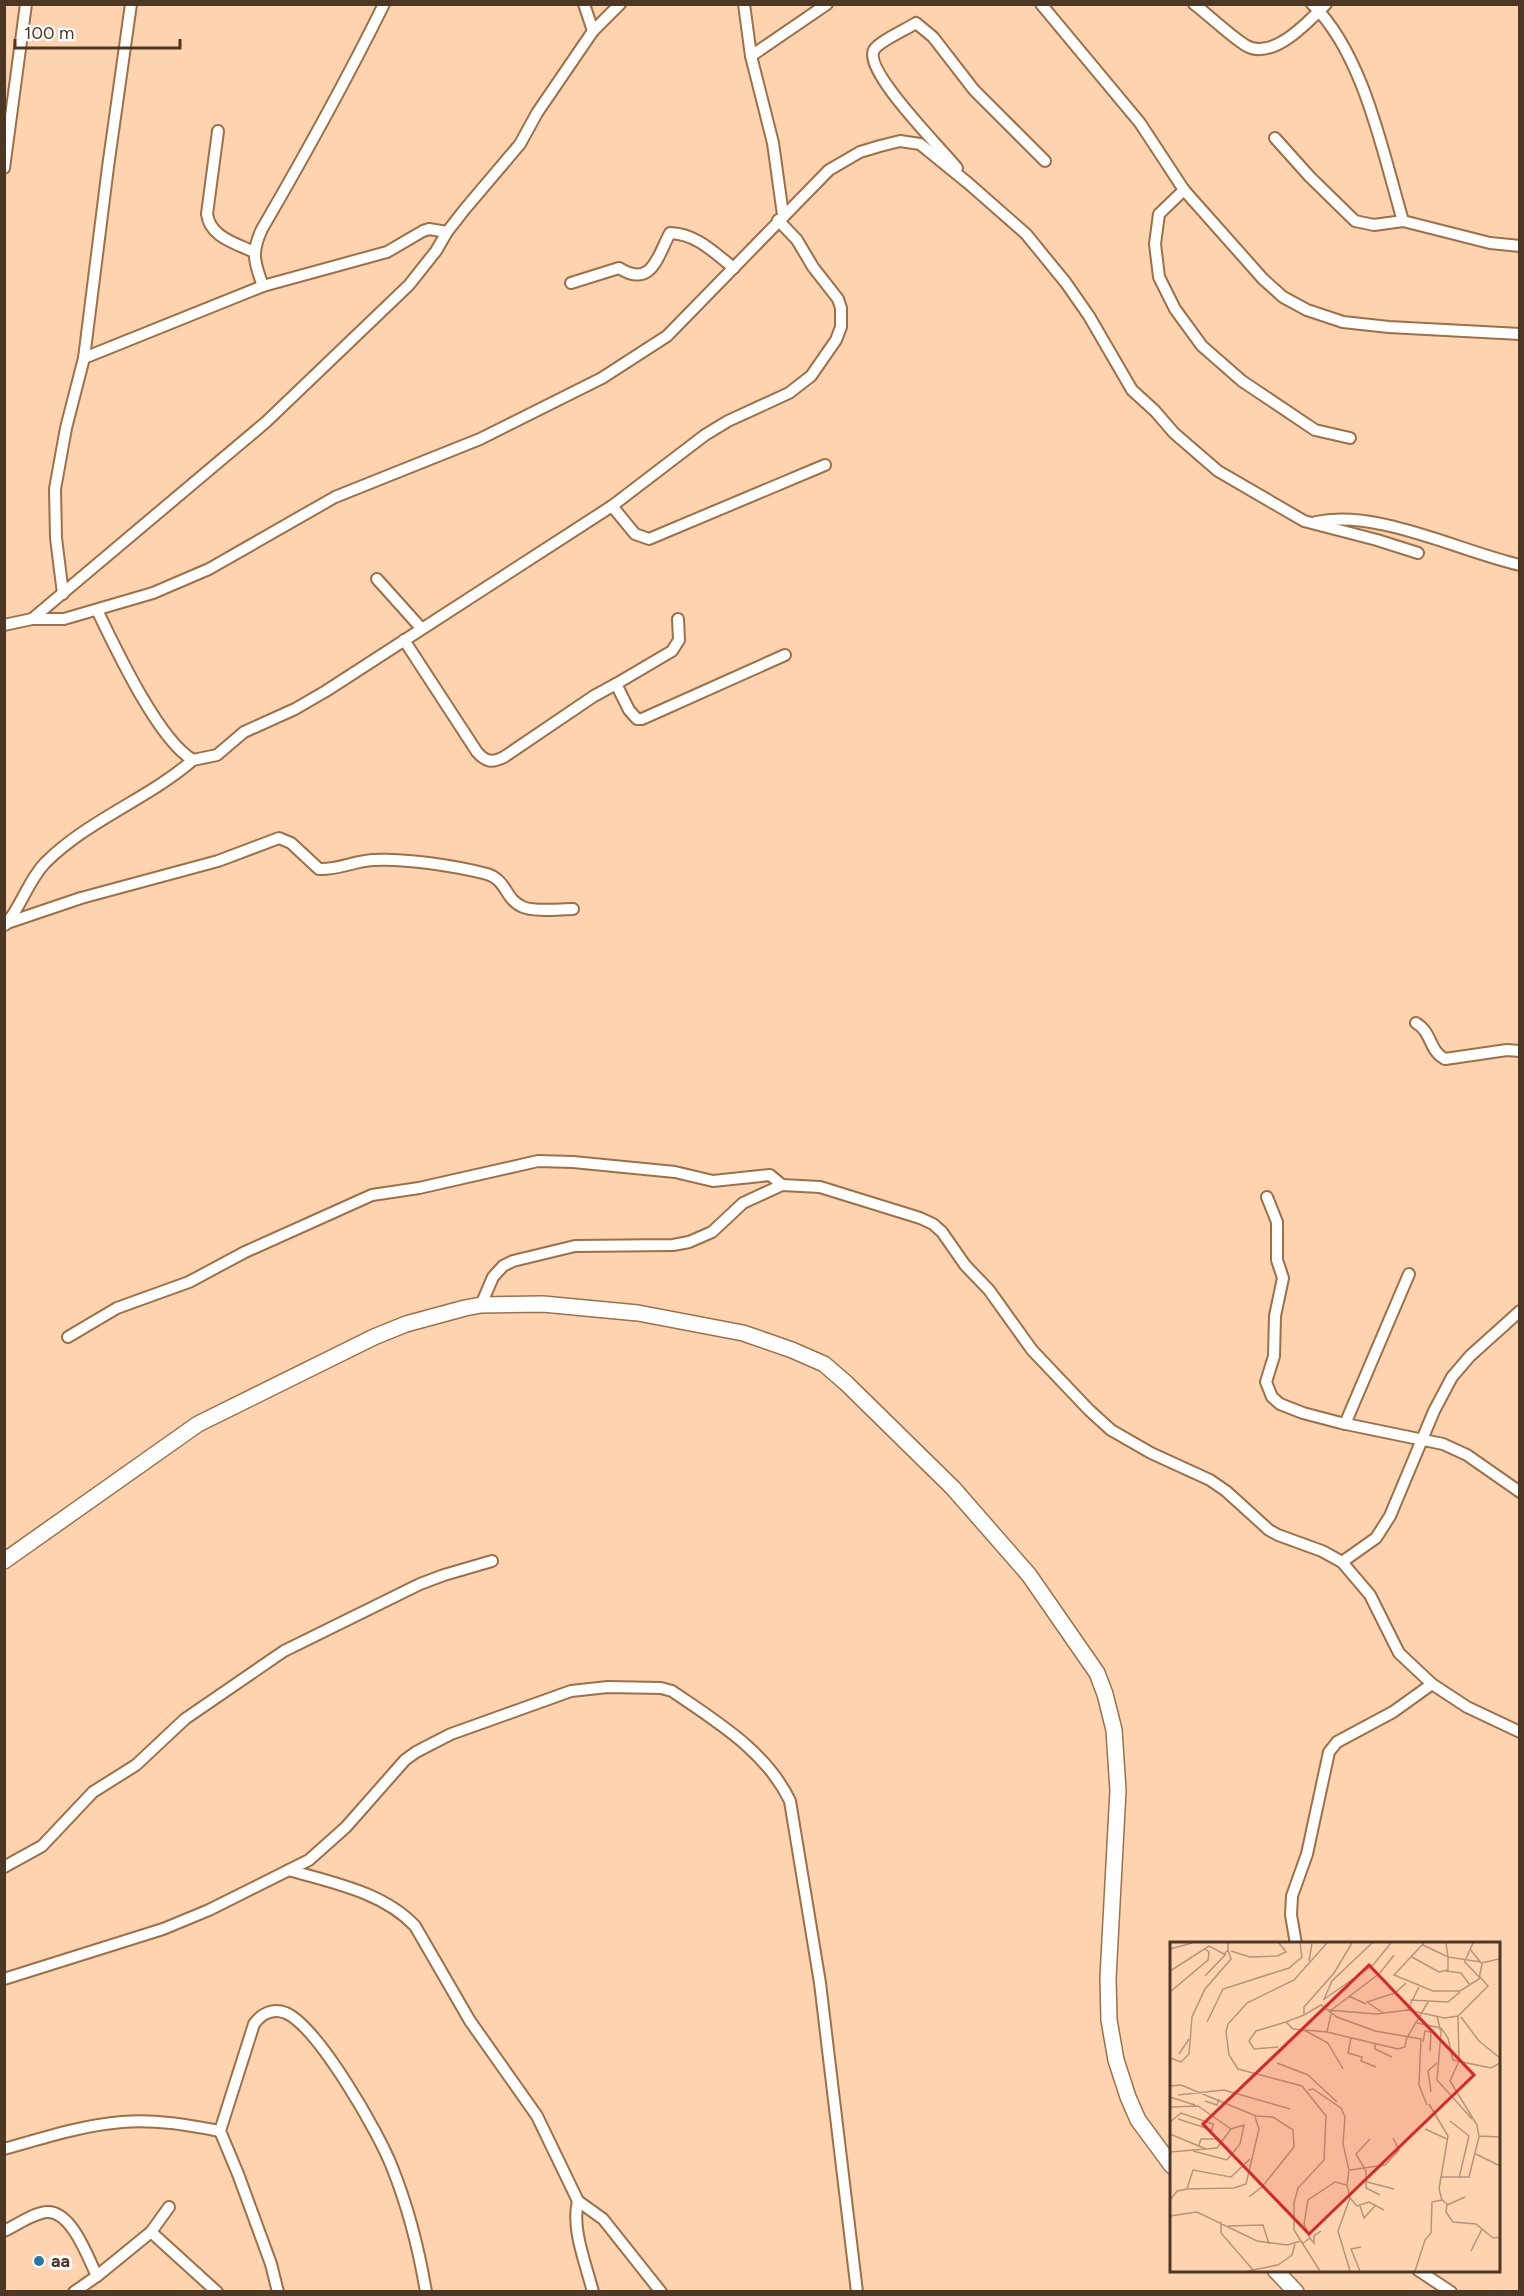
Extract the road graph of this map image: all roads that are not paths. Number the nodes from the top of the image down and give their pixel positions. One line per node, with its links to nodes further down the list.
1 (26, 4): 16 (street)
2 (131, 4): 28 (street)
3 (384, 4): 23 (street)
4 (584, 4): 11 (street)
5 (620, 4): 11 (street)
6 (744, 4): 12 (street)
7 (827, 4): 12 (street)
8 (1041, 4): 18 (street)
9 (1194, 4): 10 (street)
10 (1319, 7): 20 (street)
11 (593, 31): 21 (street)
12 (751, 56): 19 (street)
13 (218, 131): 23 (street)
14 (1275, 138): 20 (street)
15 (1045, 161): 17 (street)
16 (4, 168)
17 (968, 183): 19 (street); 32 (street)
18 (1184, 190): 27 (street); 29 (street)
19 (781, 217): 24 (street); 31 (street)
20 (1403, 221): 22 (street)
21 (447, 232): 26 (street); 36 (street)
22 (1520, 246)
23 (254, 252): 26 (street)
24 (734, 268): 25 (street); 37 (street)
25 (571, 282)
26 (263, 286): 28 (street)
27 (1520, 334)
28 (84, 358): 36 (street)
29 (1350, 438)
30 (825, 465): 31 (street)
31 (612, 506): 41 (street)
32 (1313, 523): 33 (street); 34 (street)
33 (1418, 554)
34 (1520, 565)
35 (377, 579): 41 (street)
36 (63, 594): 38 (street)
37 (97, 610): 38 (street); 45 (street)
38 (32, 619): 40 (street)
39 (678, 619): 44 (street)
40 (4, 625)
41 (421, 628): 42 (street)
42 (404, 640): 44 (street); 45 (street)
43 (785, 655): 44 (street)
44 (616, 684)
45 (193, 760): 47 (street)
46 (573, 909): 47 (street)
47 (6, 924)
48 (1416, 1023): 49 (street)
49 (1520, 1051)
50 (782, 1185): 53 (street); 55 (street); 61 (street)
51 (1267, 1197): 56 (street)
52 (1409, 1274): 56 (street)
53 (481, 1305): 59 (main road); 70 (main road)
54 (1520, 1311): 57 (street)
55 (68, 1337)
56 (1345, 1424): 57 (street)
57 (1423, 1440): 58 (street); 61 (street)
58 (1520, 1492)
59 (4, 1561)
60 (492, 1561): 64 (street)
61 (1342, 1562): 62 (street)
62 (1432, 1684): 63 (street); 66 (street)
63 (1520, 1732)
64 (4, 1867)
65 (289, 1870): 67 (street); 71 (street); 84 (street)
66 (1296, 1942)
67 (4, 1979)
68 (220, 2131): 69 (street); 80 (street); 81 (street)
69 (4, 2149)
70 (1170, 2163)
71 (578, 2201): 82 (street); 83 (street)
72 (169, 2207): 74 (street)
73 (4, 2231): 77 (street)
74 (151, 2232): 77 (street); 78 (street)
75 (1276, 2272): 85 (main road)
76 (1420, 2272): 86 (street)
77 (97, 2276): 79 (street)
78 (211, 2290)
79 (74, 2292)
80 (278, 2292)
81 (426, 2292)
82 (593, 2292)
83 (661, 2292)
84 (857, 2292)
85 (1296, 2292)
86 (1451, 2292)

